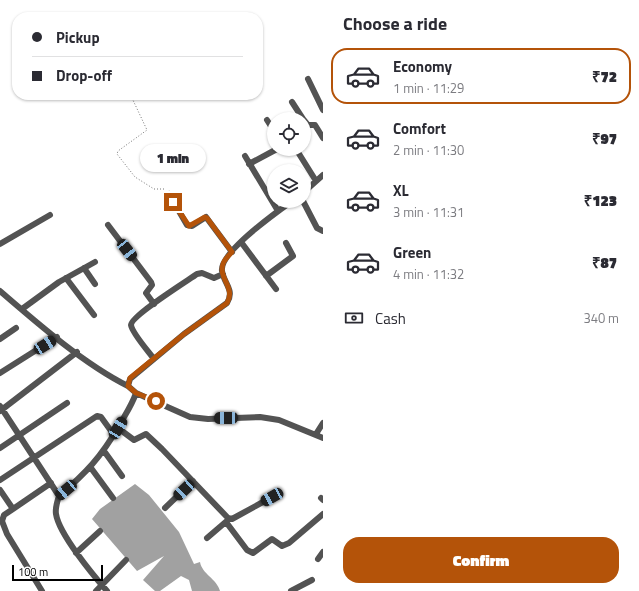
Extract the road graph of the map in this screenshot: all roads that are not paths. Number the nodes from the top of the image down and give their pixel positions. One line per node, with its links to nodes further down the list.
1 (308, 80): 3 (street)
2 (292, 102): 4 (street)
3 (323, 110)
4 (299, 112)
5 (311, 125): 6 (street)
6 (323, 138)
7 (267, 154): 10 (street)
8 (245, 156): 10 (street)
9 (300, 156): 12 (street)
10 (249, 164): 17 (street)
11 (323, 175): 12 (street)
12 (316, 181): 13 (street)
13 (311, 186)
14 (169, 194): 24 (street)
15 (282, 208): 17 (street)
16 (307, 208): 20 (street)
17 (278, 211): 21 (street)
18 (50, 215): 23 (street)
19 (108, 225): 33 (street)
20 (323, 231)
21 (241, 242): 24 (street); 28 (street)
22 (286, 242): 28 (street)
23 (0, 244)
24 (232, 252): 27 (street)
25 (95, 262): 26 (street)
26 (84, 268): 29 (street); 30 (street)
27 (223, 274): 33 (street); 40 (street)
28 (266, 276): 31 (street)
29 (66, 278): 34 (street); 35 (street)
30 (95, 284)
31 (276, 289)
32 (0, 291): 34 (street)
33 (154, 304): 40 (street)
34 (22, 309): 37 (street)
35 (94, 315)
36 (16, 328): 38 (street)
37 (57, 337): 39 (street); 41 (street)
38 (0, 339)
39 (77, 352): 42 (street); 45 (street)
40 (154, 359): 42 (street)
41 (0, 373)
42 (128, 386): 43 (street)
43 (136, 393): 47 (street); 48 (street)
44 (67, 403): 49 (street)
45 (1, 409): 49 (street)
46 (323, 423): 48 (street)
47 (118, 428): 50 (street); 58 (street)
48 (316, 434): 51 (street)
49 (19, 435): 52 (street); 54 (street)
50 (114, 435): 53 (street); 54 (street)
51 (323, 438)
52 (0, 448)
53 (104, 451): 55 (street); 56 (street)
54 (35, 458): 57 (street); 59 (street)
55 (91, 468): 61 (street); 63 (street)
56 (122, 476)
57 (0, 480)
58 (193, 481): 64 (street); 68 (street)
59 (51, 483): 61 (street); 65 (street)
60 (0, 490): 65 (street)
61 (59, 496): 72 (street)
62 (272, 497): 68 (street)
63 (113, 498)
64 (165, 508)
65 (14, 509): 67 (street)
66 (323, 514): 68 (street)
67 (1, 517): 77 (street)
68 (228, 521): 70 (street)
69 (100, 531): 72 (street)
70 (207, 538)
71 (323, 552): 73 (street)
72 (76, 553): 76 (street)
73 (318, 559)
74 (126, 560): 76 (street)
75 (312, 580): 79 (street)
76 (104, 588): 78 (street)
77 (42, 591)
78 (96, 591)
79 (291, 591)

